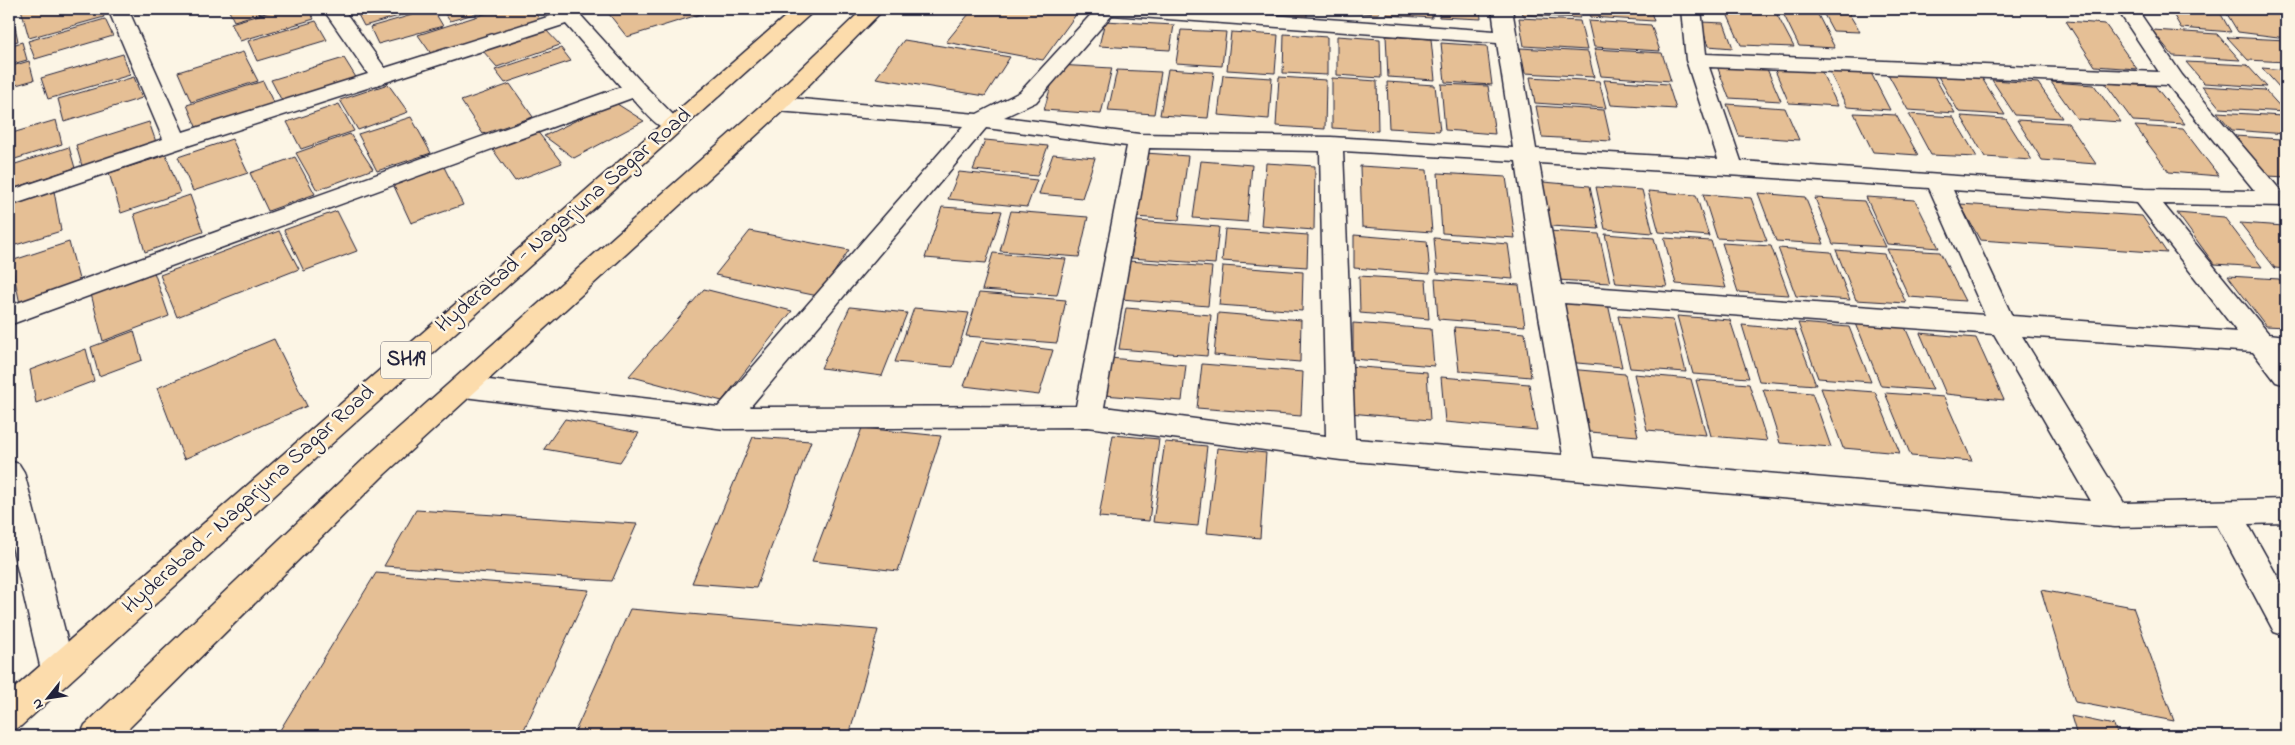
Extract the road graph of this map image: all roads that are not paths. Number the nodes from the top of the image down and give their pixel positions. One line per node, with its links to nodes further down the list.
1 (118, 9): 20 (street)
2 (333, 9): 13 (street)
3 (806, 9): 18 (main road, Hyderabad - Nagarjuna Sagar Road / SH19)
4 (874, 9): 16 (main road, SH19)
5 (1107, 9): 10 (street); 17 (street)
6 (1502, 9): 11 (street)
7 (1691, 9): 12 (street)
8 (2127, 9): 14 (street)
9 (567, 12): 13 (street); 15 (street)
10 (1331, 17): 11 (street)
11 (1507, 38): 22 (street)
12 (1696, 60): 14 (street); 23 (street)
13 (380, 76): 20 (street)
14 (2174, 79): 27 (street)
15 (635, 89): 18 (street); 29 (street)
16 (777, 104): 17 (street); 33 (main road, SH19)
17 (980, 121): 19 (street); 35 (street)
18 (672, 125): 44 (main road, Hyderabad - Nagarjuna Sagar Road / SH19)
19 (1139, 141): 21 (street); 34 (street)
20 (176, 142): 26 (street)
21 (1331, 144): 22 (street); 36 (street)
22 (1528, 156): 23 (street); 28 (street)
23 (1732, 167): 24 (street)
24 (1938, 182): 25 (street); 30 (street)
25 (2144, 196): 27 (street); 31 (street)
26 (9, 198)
27 (2280, 198)
28 (1548, 293): 30 (street); 37 (street)
29 (9, 316)
30 (2002, 324): 31 (street); 41 (street)
31 (2274, 344): 32 (street)
32 (2286, 375)
33 (464, 387): 35 (street); 46 (main road, SH19)
34 (1088, 416): 35 (street); 36 (street)
35 (725, 418)
36 (1341, 449): 37 (street)
37 (1580, 468): 41 (street)
38 (9, 472): 42 (street)
39 (2286, 511): 40 (street)
40 (2226, 512): 41 (street); 43 (street)
41 (2115, 515)
42 (17, 542): 44 (street)
43 (2286, 622)
44 (58, 670): 45 (main road, Hyderabad - Nagarjuna Sagar Road / SH19)
45 (9, 715)
46 (97, 736)

